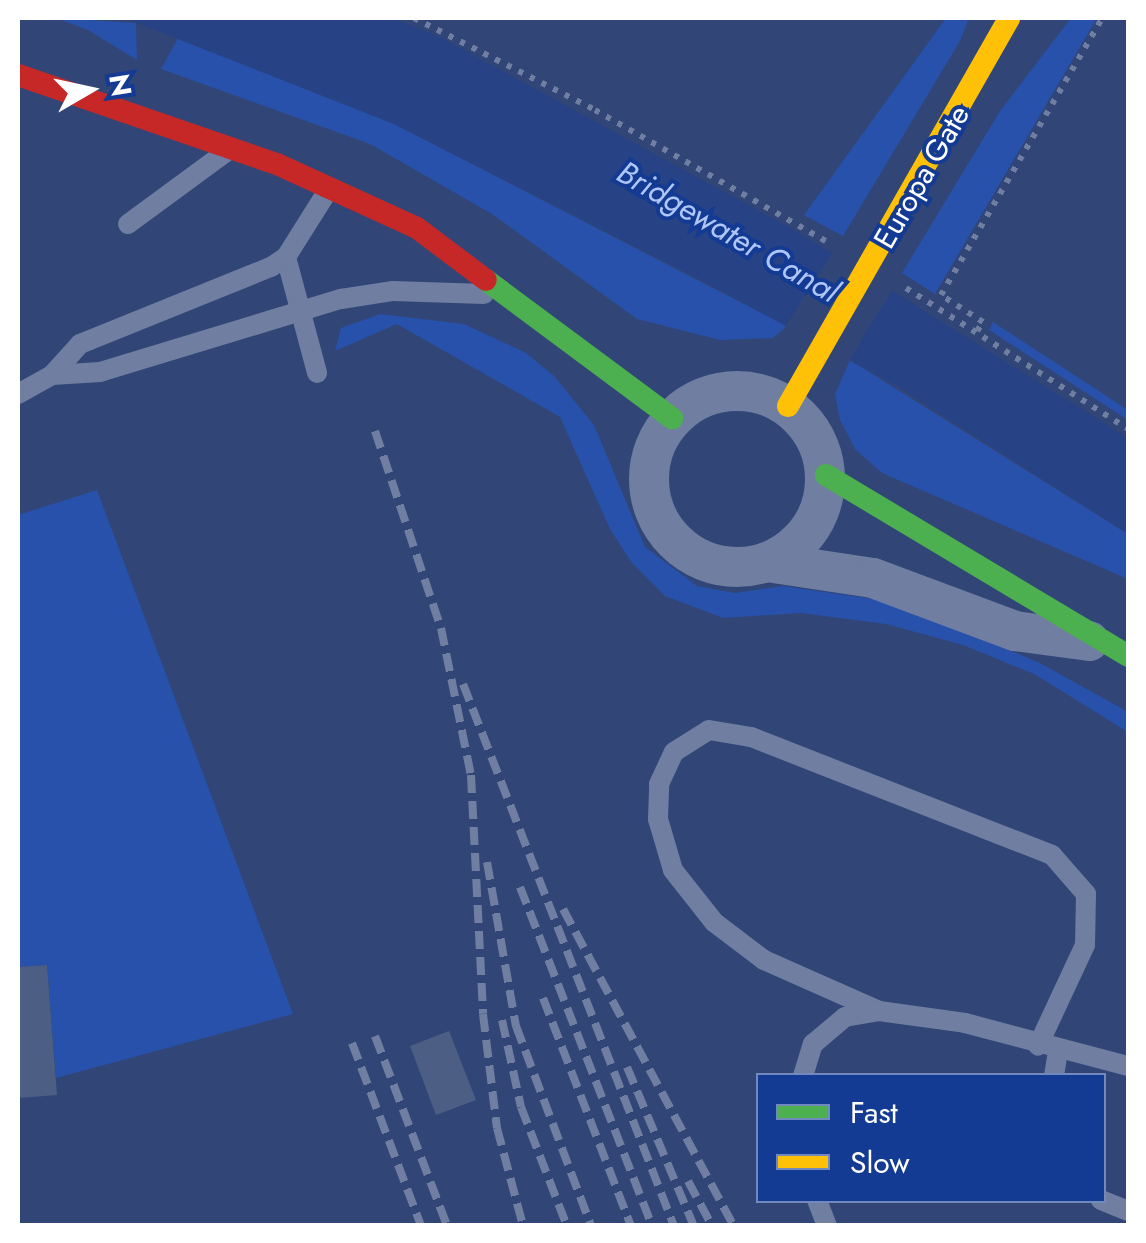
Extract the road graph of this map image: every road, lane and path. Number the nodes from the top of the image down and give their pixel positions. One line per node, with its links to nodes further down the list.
1 (414, 18): 9 (path)
2 (1026, 18): 4 (street, Europa Gate)
3 (1102, 18): 14 (path)
4 (1002, 34): 18 (street, Europa Gate)
5 (18, 75): 6 (street)
6 (232, 148): 7 (street); 8 (lane)
7 (329, 187): 10 (lane); 12 (street)
8 (128, 224)
9 (836, 247)
10 (286, 257): 13 (lane); 16 (lane)
11 (896, 283): 14 (path)
12 (511, 295): 13 (lane); 19 (street)
13 (298, 311): 15 (lane); 16 (lane)
14 (977, 331): 20 (path)
15 (317, 373)
16 (52, 376): 17 (lane)
17 (18, 394)
18 (788, 406): 19 (street); 21 (street)
19 (672, 418): 22 (street)
20 (1128, 430)
21 (826, 474): 22 (street); 23 (street)
22 (767, 562): 23 (street)
23 (1113, 649)
24 (880, 1011): 25 (lane); 25 (lane); 27 (lane)
25 (1048, 1049): 26 (lane); 28 (lane)
26 (1128, 1066)
27 (804, 1073)
28 (1053, 1073)

